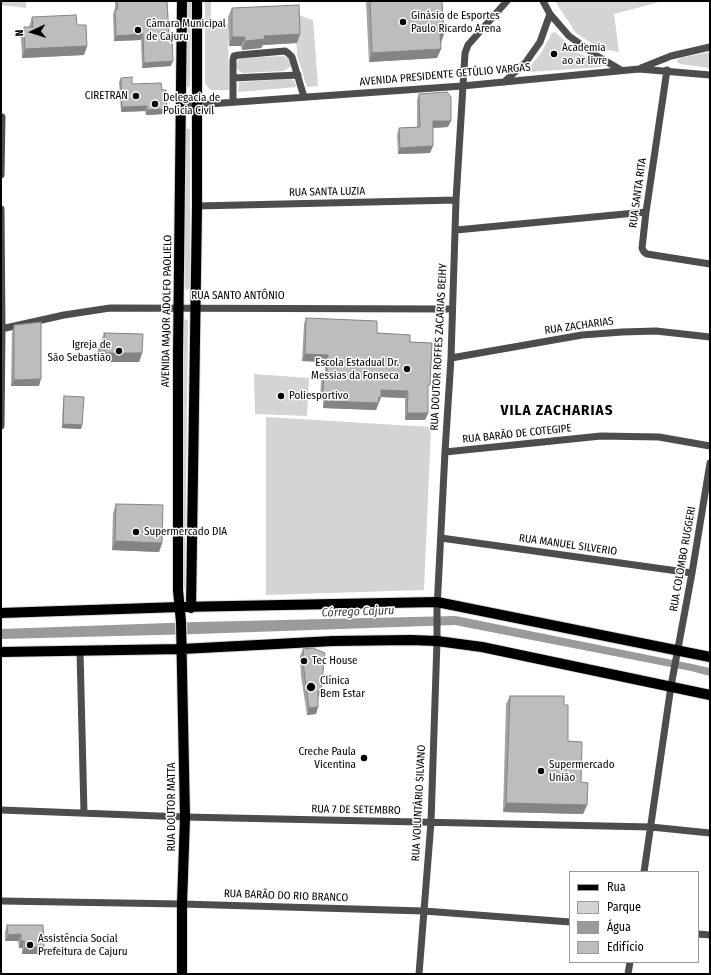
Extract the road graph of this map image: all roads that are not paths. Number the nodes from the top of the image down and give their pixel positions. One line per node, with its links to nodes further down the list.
1 (182, 1): 18 (main road, AVENIDA MAJOR ADOLFO PAOLIELO)
2 (197, 1): 17 (main road)
3 (507, 1): 14 (street, RUA DOUTOR ROFFES ZACARIAS BEIHY)
4 (543, 1): 5 (street)
5 (550, 14): 8 (street); 13 (street)
6 (710, 48): 7 (street)
7 (639, 69): 8 (street, AVENIDA PRESIDENTE GETÚLIO VARGAS); 9 (street, AVENIDA PRESIDENTE GETÚLIO VARGAS)
8 (621, 70): 13 (street, AVENIDA PRESIDENTE GETÚLIO VARGAS)
9 (667, 70): 11 (street, AVENIDA PRESIDENTE GETÚLIO VARGAS); 24 (street, RUA SANTA RITA)
10 (298, 75): 12 (street); 12 (street); 15 (street)
11 (710, 75)
12 (233, 78): 16 (street)
13 (504, 82): 14 (street, AVENIDA PRESIDENTE GETÚLIO VARGAS)
14 (462, 86): 15 (street, AVENIDA PRESIDENTE GETÚLIO VARGAS); 21 (street, RUA DOUTOR ROFFES ZACARIAS BEIHY)
15 (304, 97): 16 (street, AVENIDA PRESIDENTE GETÚLIO VARGAS)
16 (233, 102): 17 (street, AVENIDA PRESIDENTE GETÚLIO VARGAS)
17 (196, 105): 18 (street, AVENIDA PRESIDENTE GETÚLIO VARGAS); 22 (main road)
18 (181, 106): 27 (main road, AVENIDA MAJOR ADOLFO PAOLIELO)
19 (2, 117): 20 (street)
20 (1, 175)
21 (456, 200): 22 (street, RUA SANTA LUZIA); 25 (street, RUA DOUTOR ROFFES ZACARIAS BEIHY)
22 (197, 206): 28 (main road)
23 (1, 209): 30 (street)
24 (646, 212): 25 (street); 26 (street, RUA SANTA RITA)
25 (456, 230): 29 (street, RUA DOUTOR ROFFES ZACARIAS BEIHY)
26 (710, 264)
27 (179, 307): 28 (street, RUA SANTO ANTÔNIO); 30 (street, RUA SANTO ANTÔNIO); 40 (main road, AVENIDA MAJOR ADOLFO PAOLIELO)
28 (195, 307): 29 (street, RUA SANTO ANTÔNIO); 41 (main road)
29 (452, 309): 32 (street, RUA DOUTOR ROFFES ZACARIAS BEIHY)
30 (2, 329): 33 (street)
31 (710, 337): 32 (street, RUA ZACHARIAS)
32 (451, 358): 35 (street, RUA DOUTOR ROFFES ZACARIAS BEIHY)
33 (1, 426)
34 (710, 446): 35 (street, RUA BARÃO DE COTEGIPE)
35 (445, 452): 37 (street, RUA DOUTOR ROFFES ZACARIAS BEIHY)
36 (710, 463): 38 (street, RUA COLOMBO RUGGERI)
37 (441, 538): 38 (street, RUA MANUEL SILVERIO); 39 (street, RUA DOUTOR ROFFES ZACARIAS BEIHY)
38 (692, 573): 48 (street, RUA COLOMBO RUGGERI)
39 (437, 606): 41 (main road); 44 (street, RUA VOLUNTÁRIO SILVANO); 48 (main road)
40 (180, 608): 41 (main road); 42 (main road); 43 (main road, AVENIDA MAJOR ADOLFO PAOLIELO)
41 (191, 608)
42 (1, 613)
43 (181, 622): 45 (main road, RUA DOUTOR MATTA)
44 (437, 637): 45 (main road); 50 (main road); 55 (street, RUA VOLUNTÁRIO SILVANO)
45 (182, 645): 46 (main road); 54 (main road, RUA DOUTOR MATTA)
46 (80, 651): 47 (main road); 53 (street)
47 (1, 652)
48 (677, 654): 49 (main road); 50 (street, RUA COLOMBO RUGGERI)
49 (710, 656)
50 (672, 683): 51 (main road); 56 (street, RUA COLOMBO RUGGERI)
51 (710, 695)
52 (1, 810): 53 (street, RUA 7 DE SETEMBRO)
53 (84, 813): 54 (street, RUA 7 DE SETEMBRO)
54 (185, 817): 55 (street, RUA 7 DE SETEMBRO); 60 (main road, RUA DOUTOR MATTA)
55 (431, 822): 56 (street, RUA 7 DE SETEMBRO); 61 (street, RUA VOLUNTÁRIO SILVANO)
56 (652, 826): 57 (street, RUA 7 DE SETEMBRO); 58 (street, RUA COLOMBO RUGGERI)
57 (710, 833)
58 (644, 871)
59 (1, 901): 60 (street, RUA BARÃO DO RIO BRANCO)
60 (182, 904): 61 (street, RUA BARÃO DO RIO BRANCO); 66 (main road, RUA DOUTOR MATTA)
61 (424, 911): 62 (street, RUA BARÃO DO RIO BRANCO); 67 (street, RUA VOLUNTÁRIO SILVANO)
62 (569, 922)
63 (699, 934): 64 (street)
64 (710, 935)
65 (630, 963): 68 (street)
66 (182, 974)
67 (419, 974)
68 (628, 974)

